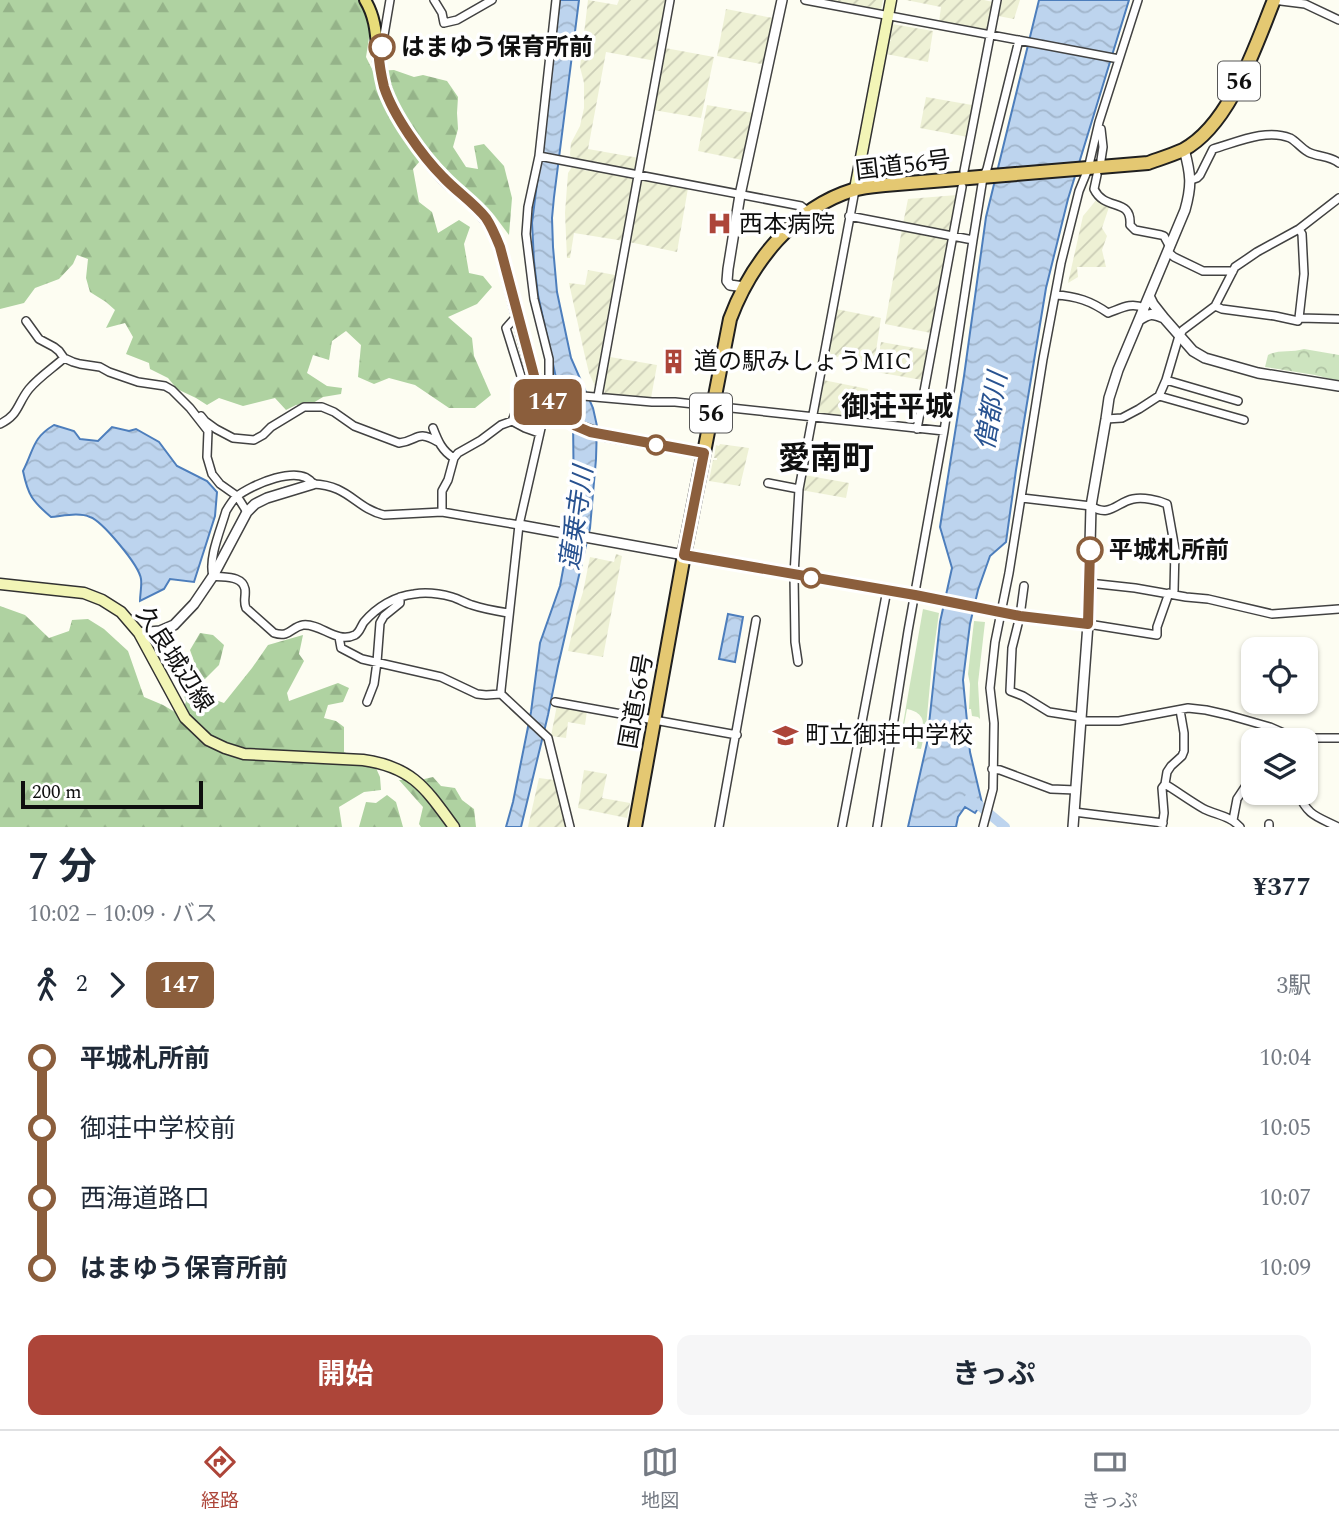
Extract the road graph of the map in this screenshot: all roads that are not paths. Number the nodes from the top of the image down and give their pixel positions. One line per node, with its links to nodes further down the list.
1 (365, 0): 17 (main road)
2 (390, 0): 17 (street)
3 (434, 0): 4 (street)
4 (492, 0)
5 (556, 0): 21 (street)
6 (670, 0): 26 (street)
7 (782, 0): 31 (street)
8 (805, 0): 13 (street)
9 (891, 0): 13 (main road)
10 (997, 0): 15 (street)
11 (1138, 0): 18 (street)
12 (1274, 0): 14 (street); 20 (highway, 国道56号 / 56)
13 (888, 16): 15 (street); 30 (main road)
14 (1339, 20)
15 (990, 34): 16 (street); 24 (street)
16 (1021, 40): 18 (street); 27 (street)
17 (378, 49): 55 (main road)
18 (1117, 58): 19 (street)
19 (1099, 122): 22 (street); 25 (street)
20 (1184, 149): 25 (highway, 国道56号 / 56); 28 (street)
21 (540, 157): 26 (street); 55 (street)
22 (1101, 160)
23 (1339, 163): 28 (street)
24 (964, 171)
25 (1090, 171): 27 (highway, 国道56号 / 56); 38 (street); 41 (street)
26 (638, 177): 31 (street); 56 (street)
27 (988, 177): 30 (highway, 国道56号 / 56); 37 (street)
28 (1191, 180): 38 (street)
29 (962, 187): 36 (street)
30 (855, 189): 33 (highway, 国道56号 / 56); 34 (street)
31 (740, 195): 33 (street); 40 (street)
32 (1339, 198): 35 (street)
33 (809, 212): 40 (highway, 国道56号 / 56)
34 (849, 216): 36 (street); 61 (street)
35 (1299, 229): 39 (street); 46 (street)
36 (953, 236): 37 (street); 67 (street)
37 (973, 240): 68 (street)
38 (1169, 249): 39 (street); 42 (street)
39 (1233, 271): 43 (street)
40 (744, 287): 59 (highway, 国道56号 / 56)
41 (1055, 295): 44 (street); 77 (street)
42 (1149, 296): 44 (street); 45 (street)
43 (1215, 306): 46 (street); 51 (street)
44 (1144, 308): 49 (street)
45 (1164, 318): 49 (street); 51 (street)
46 (1299, 318): 48 (street)
47 (514, 319): 64 (street)
48 (1339, 319)
49 (1139, 320): 62 (street)
50 (26, 321): 52 (street)
51 (1179, 336): 53 (street); 54 (street)
52 (65, 358): 60 (street); 65 (street)
53 (1166, 380): 57 (street); 58 (street)
54 (1339, 386)
55 (545, 393): 56 (street); 69 (street); 71 (main road, bridge)
56 (596, 396): 59 (street)
57 (1158, 396): 62 (street); 63 (street)
58 (1238, 401)
59 (712, 406): 61 (street); 71 (highway, 国道56号 / 56)
60 (190, 408): 70 (street); 76 (street)
61 (812, 418): 67 (street); 75 (street)
62 (1105, 419): 78 (street)
63 (1244, 420)
64 (512, 421): 69 (street); 72 (street)
65 (0, 424)
66 (433, 428): 70 (street)
67 (917, 429): 68 (street)
68 (944, 431): 90 (street)
69 (539, 433): 81 (street)
70 (438, 442): 72 (street)
71 (704, 453): 82 (highway, 国道56号 / 56)
72 (454, 458): 80 (street)
73 (768, 483): 75 (street)
74 (313, 484): 76 (street); 79 (street); 80 (street)
75 (799, 489): 83 (street)
76 (237, 496): 79 (street); 84 (street)
77 (1022, 498): 78 (street); 93 (street)
78 (1091, 506): 85 (street); 89 (street)
79 (247, 512): 84 (street)
80 (442, 512): 81 (street)
81 (519, 525): 82 (street); 94 (street)
82 (684, 555): 83 (street); 106 (highway, 国道56号 / 56)
83 (794, 575): 88 (street); 101 (street)
84 (213, 576): 98 (street); 99 (street)
85 (1089, 583): 89 (street); 97 (street)
86 (0, 584): 98 (main road, 久良城辺線)
87 (1024, 586): 95 (street)
88 (887, 590): 90 (street); 125 (street)
89 (1171, 594): 92 (street); 97 (street)
90 (917, 596): 93 (street); 126 (street)
91 (401, 597): 94 (street); 99 (street); 100 (street)
92 (1339, 609)
93 (1000, 612): 95 (street); 112 (street)
94 (508, 613): 102 (street)
95 (1020, 616): 97 (street); 107 (street)
96 (756, 620): 109 (street)
97 (1088, 624): 107 (street)
98 (139, 633): 121 (main road, 久良城辺線)
99 (339, 637): 100 (street)
100 (377, 662): 102 (street); 103 (street)
101 (798, 662)
102 (501, 694): 122 (street)
103 (367, 702)
104 (555, 702): 106 (street)
105 (1180, 710): 107 (street); 108 (street); 113 (street)
106 (654, 719): 109 (street); 123 (highway, 国道56号 / 56)
107 (1081, 719): 114 (street)
108 (1272, 728)
109 (737, 735): 124 (street)
110 (1318, 738): 111 (street)
111 (1339, 738)
112 (992, 769): 114 (street); 119 (street)
113 (1165, 783): 118 (street); 120 (street)
114 (1076, 790): 117 (street)
115 (1241, 791): 118 (street)
116 (1302, 805): 129 (street)
117 (1074, 812): 120 (street); 127 (street)
118 (1233, 820): 128 (street)
119 (984, 823)
120 (1163, 825)
121 (454, 827)
122 (570, 827)
123 (635, 827)
124 (719, 827)
125 (842, 827)
126 (877, 827)
127 (1073, 827)
128 (1240, 827)
129 (1338, 827)

